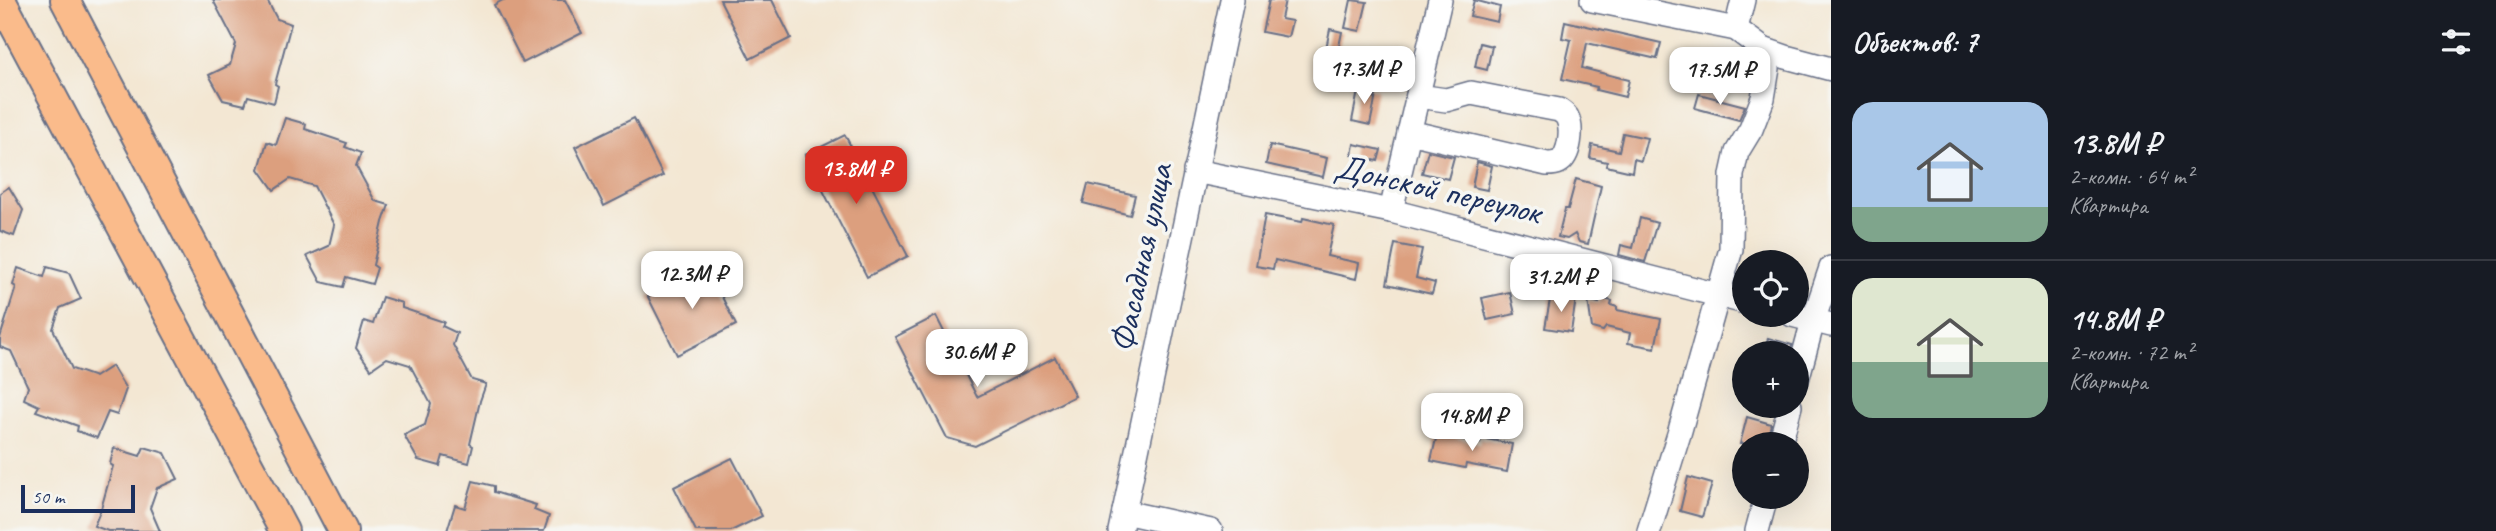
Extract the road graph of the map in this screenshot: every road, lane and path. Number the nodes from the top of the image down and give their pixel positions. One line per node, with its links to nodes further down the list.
1 (1, 0): 21 (main road)
2 (65, 0): 22 (main road)
3 (1232, 0): 12 (street, Фасадная улица)
4 (1440, 0): 10 (street)
5 (1592, 0): 7 (street)
6 (1743, 0): 7 (street)
7 (1736, 29): 8 (street)
8 (1763, 49): 9 (street); 15 (street)
9 (1831, 69)
10 (1418, 96): 11 (street); 11 (street)
11 (1409, 132): 13 (street)
12 (1195, 171): 13 (street, Донской переулок); 20 (street, Фасадная улица)
13 (1391, 211): 15 (street, Донской переулок)
14 (1831, 268): 17 (street)
15 (1718, 295): 16 (street, Донской переулок); 24 (street)
16 (1732, 299)
17 (1812, 320): 18 (street)
18 (1807, 341)
19 (1763, 509): 25 (street)
20 (1122, 521): 23 (street)
21 (284, 531)
22 (343, 531)
23 (1211, 531)
24 (1648, 531)
25 (1757, 531)

